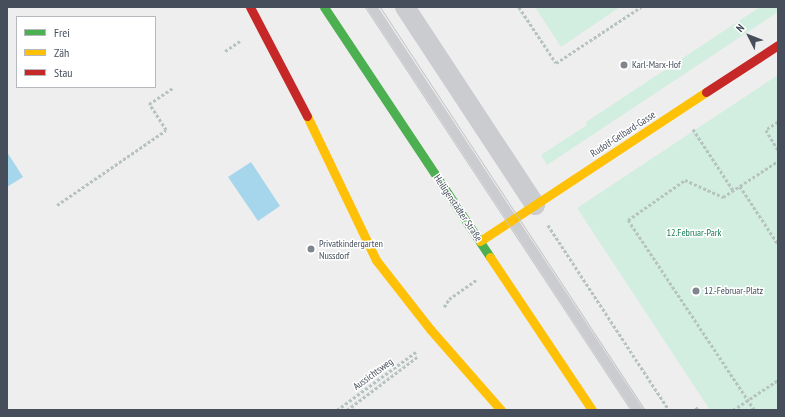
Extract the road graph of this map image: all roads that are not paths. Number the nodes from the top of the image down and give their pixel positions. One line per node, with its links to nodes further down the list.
1 (250, 7): 9 (street)
2 (324, 7): 8 (street, Heiligenstädter Straße)
3 (372, 7): 7 (lane)
4 (405, 7): 6 (street)
5 (778, 45): 6 (street, Rudolf-Gelbard-Gasse)
6 (535, 205): 7 (street, Rudolf-Gelbard-Gasse)
7 (512, 220): 8 (street, Rudolf-Gelbard-Gasse); 11 (lane)
8 (480, 241): 10 (street, Heiligenstädter Straße)
9 (501, 410)
10 (592, 410)
11 (638, 410)

